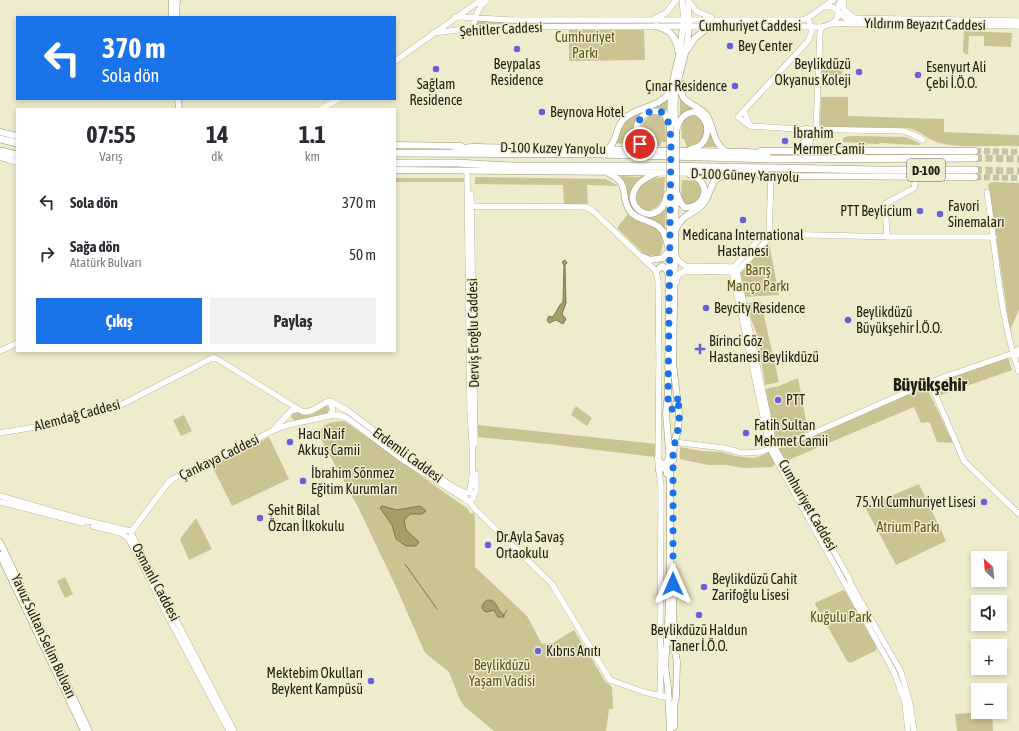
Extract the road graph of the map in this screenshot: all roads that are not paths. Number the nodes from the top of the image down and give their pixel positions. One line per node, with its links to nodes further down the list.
1 (172, 0): 13 (main road)
2 (177, 0): 14 (main road)
3 (481, 0): 19 (main road)
4 (487, 0): 11 (main road)
5 (676, 0): 21 (main road)
6 (682, 0): 24 (main road)
7 (688, 0): 20 (main road); 24 (main road)
8 (833, 0): 10 (main road)
9 (842, 0): 12 (main road); 18 (main road)
10 (824, 7): 12 (main road, Yıldırım Beyazıt Caddesi); 17 (main road)
11 (479, 9): 15 (main road); 16 (main road)
12 (838, 12): 18 (main road, Yıldırım Beyazıt Caddesi); 25 (main road)
13 (172, 16)
14 (176, 16)
15 (474, 18): 16 (main road, Şehitler Caddesi); 19 (main road, Şehitler Caddesi); 31 (main road)
16 (488, 18): 21 (main road, Şehitler Caddesi)
17 (808, 18): 20 (main road, Cumhuriyet Caddesi); 29 (main road)
18 (853, 18): 23 (main road, Yıldırım Beyazıt Caddesi)
19 (453, 19): 32 (main road); 33 (main road)
20 (721, 19): 24 (main road, Cumhuriyet Caddesi)
21 (649, 21): 24 (main road, Şehitler Caddesi)
22 (1019, 21): 23 (main road, Yıldırım Beyazıt Caddesi)
23 (961, 22): 25 (main road, Yıldırım Beyazıt Caddesi); 28 (main road, Yıldırım Beyazıt Caddesi)
24 (687, 23): 26 (main road, Şehitler Caddesi); 27 (main road, Cumhuriyet Caddesi); 34 (main road)
25 (831, 24): 30 (main road, Yıldırım Beyazıt Caddesi)
26 (656, 26): 31 (main road, Şehitler Caddesi); 34 (main road)
27 (710, 26): 29 (main road, Cumhuriyet Caddesi); 34 (main road)
28 (1019, 26)
29 (812, 27): 30 (main road, Cumhuriyet Caddesi); 40 (main road)
30 (822, 27): 44 (main road)
31 (472, 28): 32 (main road, Şehitler Caddesi)
32 (455, 31): 33 (main road, Şehitler Caddesi)
33 (433, 33): 35 (main road)
34 (681, 55): 36 (main road); 37 (main road)
35 (396, 60)
36 (678, 80): 46 (main road); 60 (main road)
37 (671, 90): 41 (main road); 54 (main road)
38 (337, 100): 39 (main road)
39 (323, 108)
40 (744, 111): 42 (main road); 42 (main road)
41 (670, 126): 55 (main road); 83 (main road, bridge)
42 (750, 126): 43 (main road)
43 (807, 130): 44 (main road); 56 (main road)
44 (816, 130): 49 (main road); 57 (main road)
45 (0, 132): 47 (main road)
46 (676, 132): 59 (main road); 84 (main road, bridge)
47 (16, 136)
48 (0, 139): 50 (highway)
49 (923, 140)
50 (16, 143)
51 (396, 145): 52 (main road, D-100 Kuzey Yanyolu)
52 (478, 147): 53 (highway); 54 (main road, D-100 Kuzey Yanyolu)
53 (396, 149)
54 (608, 149): 55 (main road, D-100 Kuzey Yanyolu)
55 (656, 150): 59 (main road, D-100 Kuzey Yanyolu)
56 (797, 150): 57 (main road, D-100 Kuzey Yanyolu); 61 (main road, D-100 Kuzey Yanyolu)
57 (811, 150): 64 (main road, D-100 Kuzey Yanyolu)
58 (0, 151): 65 (highway)
59 (683, 151): 60 (main road, D-100 Kuzey Yanyolu)
60 (726, 152): 61 (main road, D-100 Kuzey Yanyolu)
61 (740, 152): 68 (highway)
62 (396, 153): 68 (highway, D-100)
63 (0, 154): 66 (highway)
64 (975, 155): 68 (highway)
65 (16, 156)
66 (16, 156)
67 (0, 158): 69 (main road)
68 (915, 158)
69 (16, 162)
70 (396, 163): 71 (highway, D-100)
71 (422, 163): 73 (highway); 74 (highway, D-100)
72 (396, 170): 75 (main road, D-100 Güney Yanyolu)
73 (506, 170): 75 (main road, D-100 Güney Yanyolu); 76 (main road, D-100 Güney Yanyolu)
74 (877, 170): 79 (highway); 80 (highway, D-100)
75 (469, 171): 86 (main road, Derviş Eroğlu Caddesi)
76 (605, 172): 77 (main road, D-100 Güney Yanyolu); 91 (main road)
77 (659, 172): 78 (main road, D-100 Güney Yanyolu); 83 (main road)
78 (683, 172): 79 (main road, D-100 Güney Yanyolu); 84 (main road)
79 (730, 173): 81 (main road, D-100 Güney Yanyolu); 87 (main road)
80 (975, 174): 82 (main road, D-100 Güney Yanyolu)
81 (771, 176): 82 (main road, D-100 Güney Yanyolu); 88 (main road)
82 (916, 178): 89 (main road)
83 (670, 183): 91 (main road)
84 (676, 188): 87 (main road)
85 (987, 192): 90 (main road)
86 (470, 206): 92 (main road); 120 (main road, Derviş Eroğlu Caddesi)
87 (674, 232): 91 (main road)
88 (769, 234): 89 (main road); 93 (main road)
89 (887, 237): 90 (main road)
90 (994, 237): 100 (main road)
91 (671, 252): 92 (main road); 93 (main road); 95 (main road); 96 (main road)
92 (641, 256): 94 (main road)
93 (735, 270): 96 (main road); 114 (main road, Cumhuriyet Caddesi)
94 (656, 271): 95 (main road); 116 (main road)
95 (669, 275): 103 (main road)
96 (673, 306): 104 (main road)
97 (15, 343): 98 (main road); 99 (main road)
98 (0, 347)
99 (0, 351)
100 (1018, 353): 101 (main road); 102 (main road)
101 (1019, 372)
102 (930, 382): 114 (main road); 122 (main road)
103 (668, 392): 104 (main road); 112 (main road)
104 (678, 396): 113 (main road)
105 (330, 401): 106 (main road); 108 (main road); 120 (main road, Erdemli Caddesi)
106 (298, 409): 107 (main road); 111 (main road, Alemdağ Caddesi)
107 (289, 413): 109 (main road); 110 (main road)
108 (329, 416): 109 (main road, Çankaya Caddesi); 120 (main road, Erdemli Caddesi)
109 (295, 423): 110 (main road, Çankaya Caddesi)
110 (272, 431): 123 (main road, Çankaya Caddesi)
111 (0, 433)
112 (668, 436): 113 (main road); 115 (main road)
113 (674, 441): 114 (main road); 127 (main road)
114 (773, 448): 133 (main road, Cumhuriyet Caddesi)
115 (669, 455): 116 (main road); 118 (main road)
116 (658, 458): 117 (main road)
117 (659, 471): 118 (main road); 130 (main road)
118 (670, 492): 127 (main road)
119 (0, 496): 123 (main road, Osmanlı Caddesi)
120 (470, 496): 130 (main road)
121 (0, 502): 123 (main road, Osmanlı Caddesi)
122 (1019, 514)
123 (128, 534): 126 (main road, Osmanlı Caddesi)
124 (0, 542): 136 (main road, Yavuz Sultan Selim Bulvarı)
125 (0, 555): 132 (main road, Yavuz Sultan Selim Bulvarı)
126 (168, 611): 137 (main road, Osmanlı Caddesi); 138 (main road, Osmanlı Caddesi)
127 (670, 643): 128 (main road); 129 (main road)
128 (676, 674): 129 (main road); 140 (main road)
129 (667, 676): 131 (main road)
130 (660, 697): 131 (main road)
131 (669, 698): 139 (main road)
132 (80, 722): 134 (main road); 135 (main road, Yavuz Sultan Selim Bulvarı)
133 (910, 723): 141 (main road, Cumhuriyet Caddesi); 142 (main road, Cumhuriyet Caddesi)
134 (80, 731)
135 (84, 731)
136 (89, 731)
137 (229, 731)
138 (234, 731)
139 (670, 731)
140 (674, 731)
141 (908, 731)
142 (914, 731)

